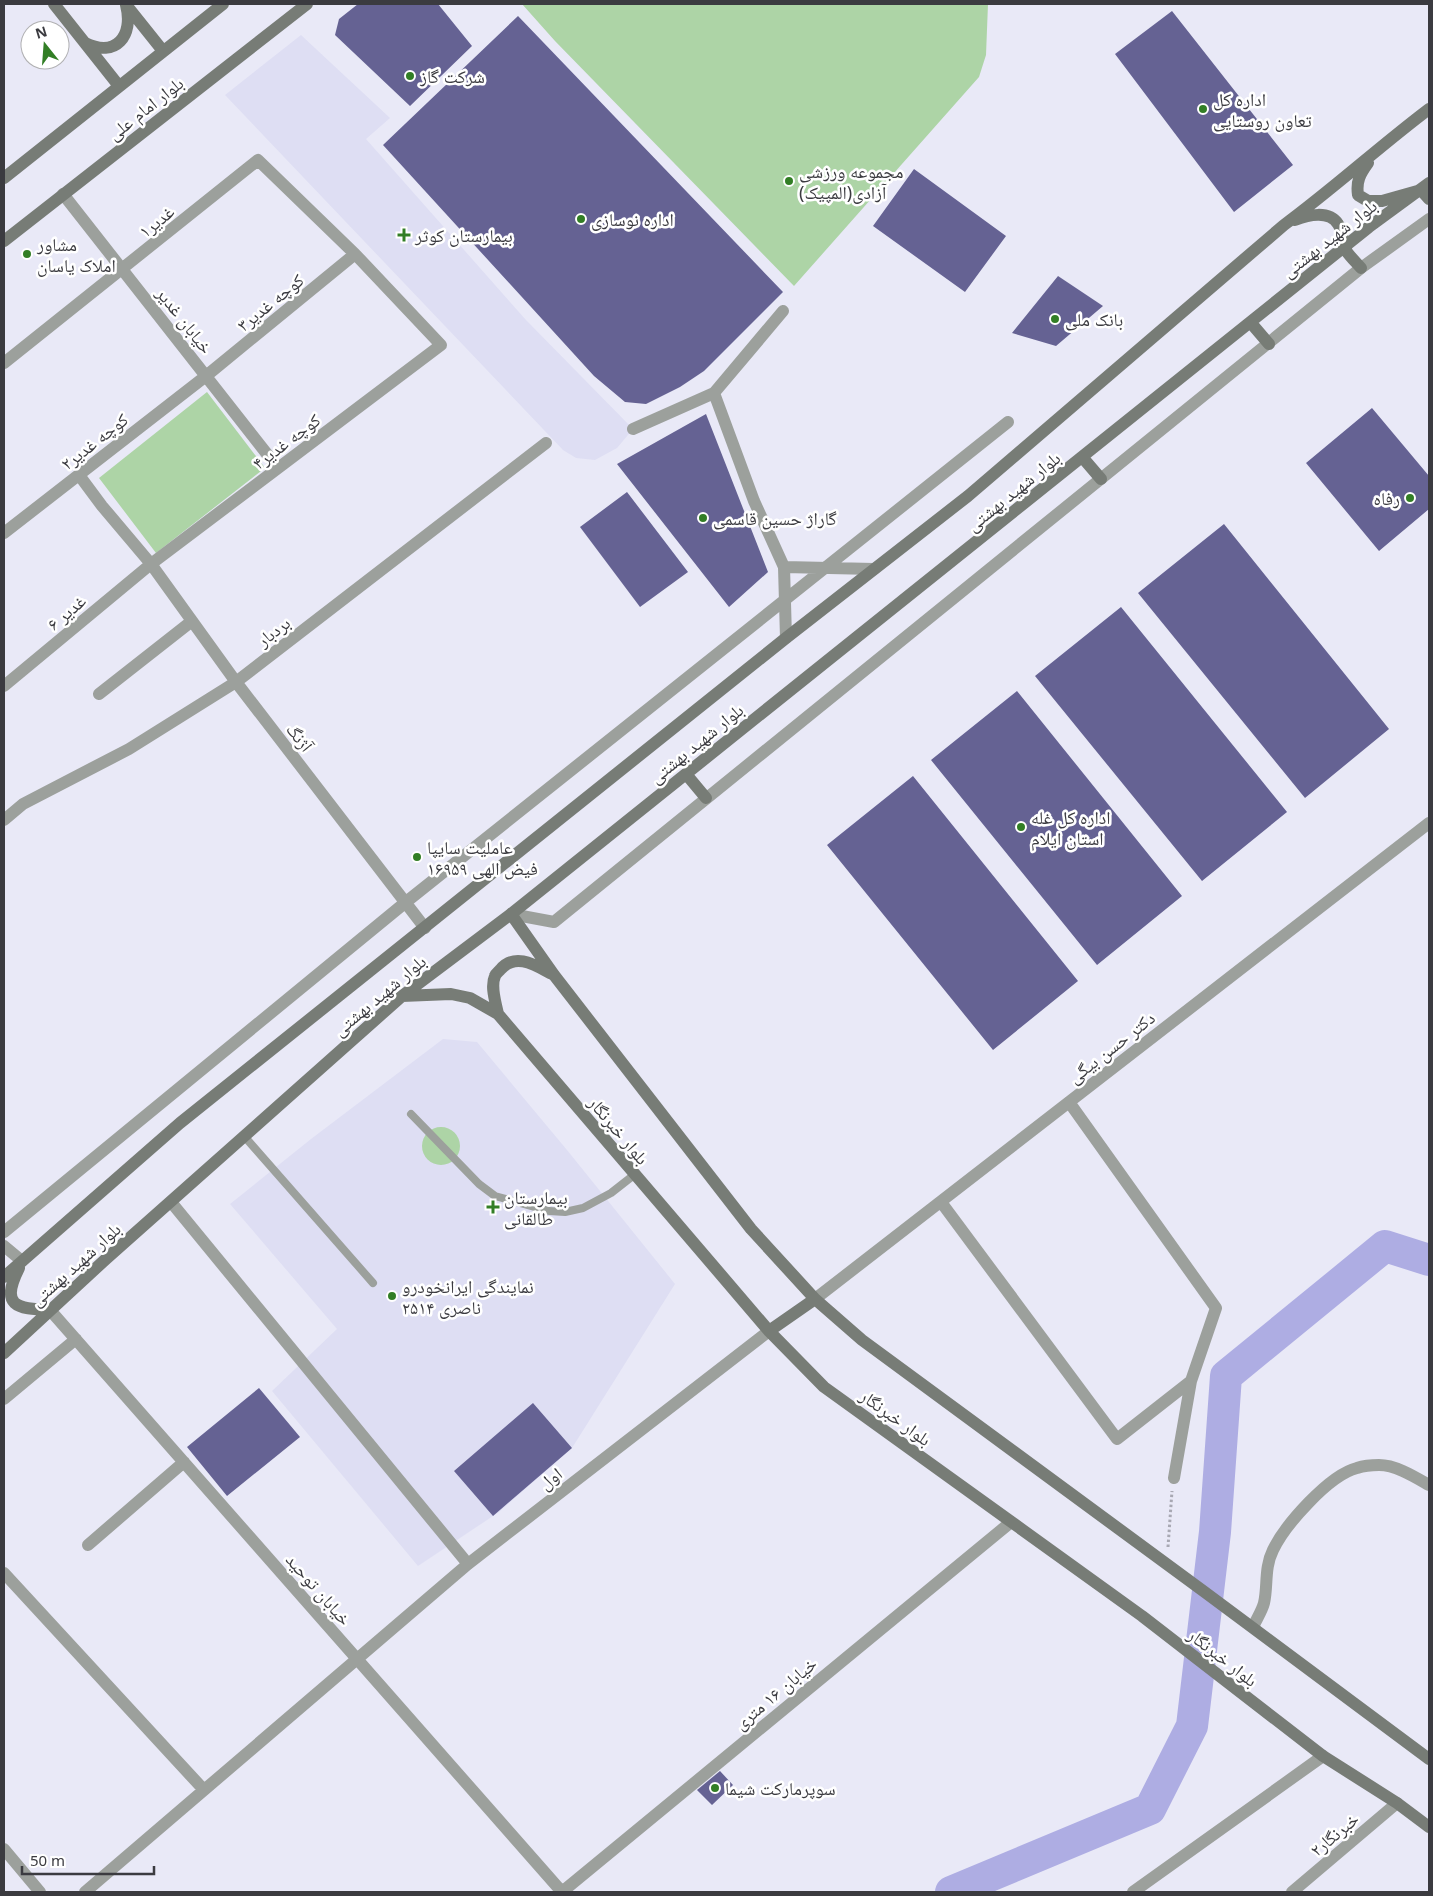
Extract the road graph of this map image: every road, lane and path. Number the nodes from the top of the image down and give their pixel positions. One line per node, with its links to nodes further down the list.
1 (54, 4): 5 (main road)
2 (126, 4): 5 (main road); 6 (main road)
3 (223, 4): 6 (main road, بلوار امام على)
4 (307, 4): 12 (main road, بلوار امام على)
5 (85, 43): 7 (main road)
6 (163, 51): 7 (main road, بلوار امام على)
7 (119, 86): 10 (main road, بلوار امام على)
8 (1429, 108): 9 (main road, بلوار شهید بهشتی)
9 (1380, 146): 11 (main road); 14 (main road, بلوار شهید بهشتی)
10 (5, 176)
11 (1426, 191): 16 (main road, بلوار شهید بهشتی)
12 (63, 194): 15 (main road, بلوار امام على); 19 (street, خیابان غدیر)
13 (1429, 219): 18 (street)
14 (1284, 225): 16 (main road); 37 (main road, بلوار شهید بهشتی)
15 (4, 241)
16 (1345, 248): 18 (main road); 21 (main road, بلوار شهید بهشتی)
17 (355, 254): 19 (street, غدیر۱); 24 (street, کوچه غدیر۳); 30 (street, کوچه غدیر۴)
18 (1361, 268): 22 (street)
19 (123, 269): 23 (street, غدیر۱); 24 (street, خیابان غدیر)
20 (783, 311): 25 (street)
21 (1251, 323): 22 (main road); 29 (main road, بلوار شهید بهشتی)
22 (1269, 344): 32 (street)
23 (4, 363)
24 (206, 376): 30 (street, خیابان غدیر); 31 (street, کوچه غدیر۲)
25 (714, 393): 27 (street); 35 (street)
26 (1008, 422): 36 (street)
27 (633, 429)
28 (546, 442): 41 (street, بردبار)
29 (1083, 458): 32 (main road); 44 (main road, بلوار شهید بهشتی)
30 (278, 468): 34 (street, کوچه غدیر۴)
31 (79, 475): 33 (street, کوچه غدیر۲); 34 (street, آژنگ)
32 (1101, 479): 45 (street)
33 (4, 533)
34 (151, 564): 39 (street, آژنگ); 42 (street, غدیر ۶)
35 (784, 567): 36 (street); 38 (street)
36 (822, 569): 37 (street); 38 (street)
37 (874, 569): 40 (main road, بلوار شهید بهشتی)
38 (784, 599): 40 (street); 48 (street)
39 (192, 621): 41 (street, آژنگ); 43 (street)
40 (786, 638): 50 (main road, بلوار شهید بهشتی)
41 (236, 682): 46 (street, بردبار); 48 (street, آژنگ)
42 (4, 686)
43 (99, 694)
44 (686, 774): 45 (main road); 49 (main road, بلوار شهید بهشتی)
45 (706, 798): 49 (street)
46 (4, 820)
47 (1429, 823): 54 (street, دکتر حسن بیگی)
48 (406, 902): 50 (street, آژنگ); 60 (street)
49 (511, 914): 51 (main road); 52 (main road, بلوار شهید بهشتی)
50 (426, 928): 62 (main road, بلوار شهید بهشتی)
51 (554, 975): 53 (main road); 65 (main road)
52 (402, 996): 53 (main road, بلوار خبرنگار); 56 (main road, بلوار شهید بهشتی)
53 (498, 1014): 57 (main road, بلوار خبرنگار)
54 (1069, 1102): 59 (street, دکتر حسن بیگی); 70 (street)
55 (411, 1114): 57 (lane)
56 (244, 1136): 58 (main road, بلوار شهید بهشتی); 64 (lane)
57 (634, 1175): 67 (main road, بلوار خبرنگار)
58 (171, 1202): 66 (main road, بلوار شهید بهشتی); 77 (street)
59 (941, 1202): 65 (street, دکتر حسن بیگی); 70 (street)
60 (4, 1232)
61 (4, 1246): 62 (street)
62 (22, 1261): 63 (main road, بلوار شهید بهشتی); 66 (main road)
63 (4, 1277)
64 (373, 1284)
65 (815, 1299): 67 (main road); 78 (main road)
66 (50, 1310): 68 (street, خیابان توحید); 69 (main road, بلوار شهید بهشتی)
67 (768, 1331): 75 (main road, بلوار خبرنگار); 77 (street, اول)
68 (76, 1339): 71 (street); 72 (street, خیابان توحید)
69 (4, 1353)
70 (1191, 1381): 73 (street)
71 (4, 1399)
72 (184, 1462): 76 (street); 81 (street, خیابان توحید)
73 (1174, 1478): 78 (path)
74 (1429, 1485): 80 (street)
75 (1011, 1522): 82 (main road, بلوار خبرنگار); 90 (street, خیابان ۱۶ متری)
76 (88, 1545)
77 (468, 1564): 81 (street, اول)
78 (1166, 1565): 80 (main road)
79 (4, 1573): 84 (street)
80 (1253, 1627): 83 (main road)
81 (357, 1658): 84 (street, اول); 90 (street, خیابان توحید)
82 (1323, 1756): 85 (main road, بلوار خبرنگار); 91 (street)
83 (1429, 1760)
84 (204, 1790): 89 (street, اول)
85 (1397, 1803): 86 (main road, بلوار خبرنگار); 92 (street, خبرنگار۲)
86 (1429, 1827)
87 (4, 1849): 88 (street)
88 (40, 1892)
89 (85, 1892)
90 (562, 1892)
91 (1133, 1892)
92 (1292, 1892)

